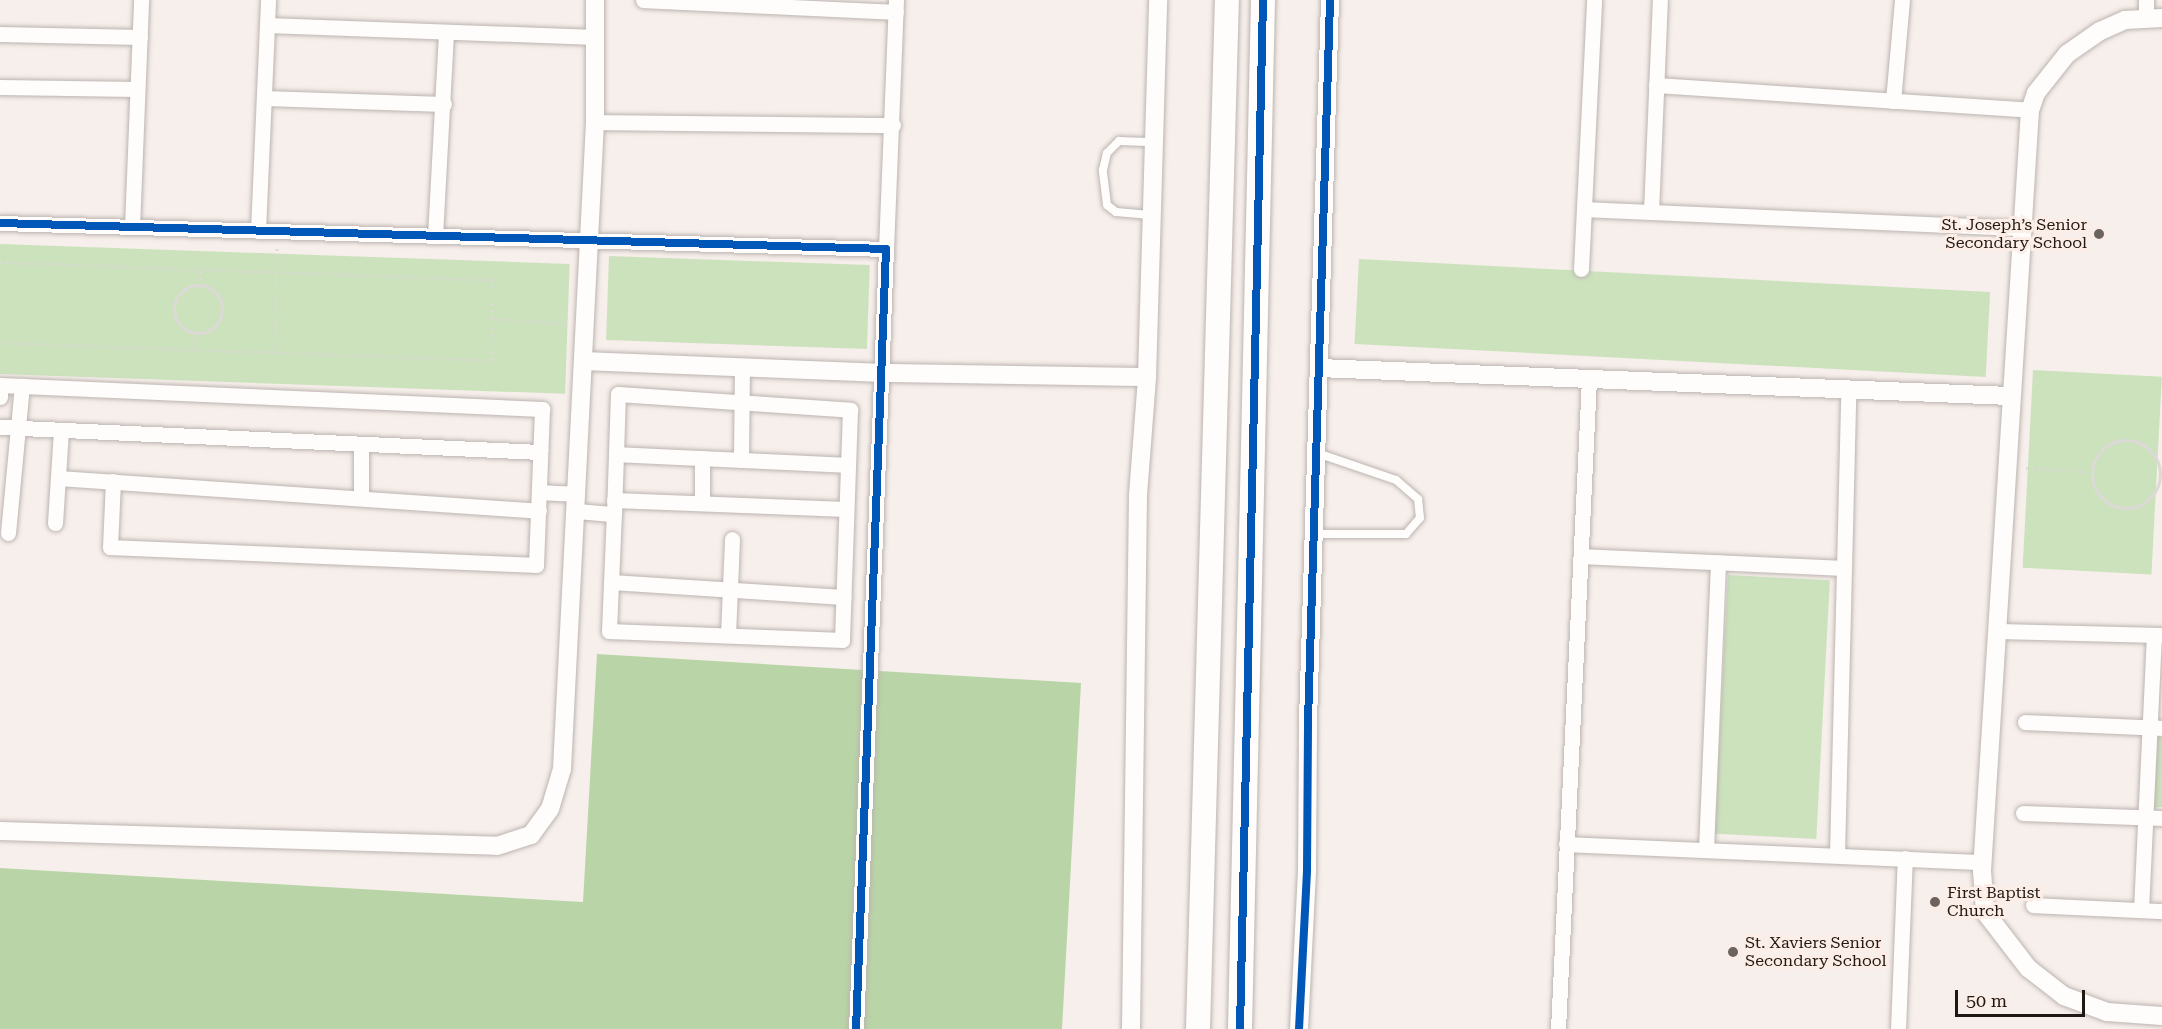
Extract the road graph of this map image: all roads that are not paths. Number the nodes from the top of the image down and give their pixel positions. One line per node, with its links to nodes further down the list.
1 (141, 0): 19 (street)
2 (268, 0): 16 (street)
3 (595, 0): 20 (street)
4 (643, 0): 12 (street)
5 (1158, 0): 30 (street)
6 (1227, 0): 103 (highway)
7 (1263, 0): 104 (highway)
8 (1330, 0): 44 (street)
9 (1594, 0): 31 (street)
10 (1660, 0): 21 (street)
11 (1902, 0): 25 (street)
12 (699, 1): 13 (street)
13 (816, 4): 14 (street)
14 (896, 6): 29 (street)
15 (2151, 12): 27 (street)
16 (267, 25): 17 (street); 24 (street)
17 (446, 32): 20 (street); 26 (street)
18 (0, 34): 19 (street)
19 (140, 37): 23 (street)
20 (596, 37): 28 (street)
21 (1656, 85): 25 (street); 32 (street)
22 (0, 87): 23 (street)
23 (137, 89): 35 (street)
24 (264, 98): 26 (street); 37 (street)
25 (1893, 101): 27 (street)
26 (444, 104): 38 (street)
27 (2030, 110): 36 (street)
28 (595, 122): 29 (street); 39 (street)
29 (893, 124): 40 (street)
30 (1153, 142): 33 (street); 33 (lane)
31 (1584, 209): 32 (street); 41 (street)
32 (1651, 212): 36 (street)
33 (1150, 215): 46 (street)
34 (0, 223): 35 (street)
35 (132, 227): 37 (street)
36 (2022, 228): 51 (street)
37 (258, 231): 38 (street)
38 (435, 236): 39 (street)
39 (589, 240): 40 (street); 42 (street)
40 (886, 249): 45 (street)
41 (1581, 269)
42 (583, 361): 43 (street); 68 (street)
43 (742, 367): 45 (street); 53 (street)
44 (1319, 368): 47 (street); 59 (street)
45 (884, 373): 46 (street); 101 (street)
46 (1147, 377): 102 (street)
47 (1589, 379): 50 (street); 77 (street)
48 (0, 385): 49 (street); 52 (street)
49 (22, 386): 55 (street); 58 (street)
50 (1848, 390): 51 (street); 79 (street)
51 (2010, 396): 83 (street)
52 (0, 397)
53 (741, 402): 60 (street); 62 (street); 63 (street)
54 (0, 427): 55 (street)
55 (18, 428): 56 (street); 74 (street)
56 (61, 430): 57 (street); 64 (street)
57 (361, 444): 58 (street); 67 (street)
58 (540, 452): 66 (street)
59 (1317, 453): 75 (street); 75 (lane)
60 (616, 454): 61 (street); 70 (street)
61 (702, 458): 62 (street); 69 (street)
62 (741, 460): 63 (street)
63 (848, 465): 71 (street)
64 (58, 478): 65 (street); 73 (street)
65 (113, 481): 67 (street); 72 (street)
66 (539, 492): 68 (street); 72 (street)
67 (361, 497): 72 (street)
68 (577, 502): 70 (street); 90 (street)
69 (702, 503): 70 (street); 71 (street)
70 (614, 507): 80 (street)
71 (846, 509): 82 (street)
72 (539, 511)
73 (55, 523)
74 (8, 533)
75 (1316, 534): 105 (street)
76 (732, 539): 81 (street)
77 (1581, 556): 78 (street); 91 (street)
78 (1718, 562): 79 (street); 92 (street)
79 (1843, 568): 93 (street)
80 (611, 582): 81 (street); 84 (street)
81 (730, 592): 82 (street); 84 (street)
82 (844, 597): 84 (street)
83 (1996, 631): 85 (street); 95 (street)
84 (729, 635)
85 (2158, 635): 87 (street)
86 (2025, 722): 87 (street)
87 (2156, 728): 89 (street)
88 (2023, 813): 89 (street)
89 (2154, 818): 97 (street)
90 (0, 831)
91 (1566, 844): 92 (street); 106 (street)
92 (1706, 850): 93 (street)
93 (1837, 855): 94 (street)
94 (1905, 858): 95 (street); 107 (street)
95 (1982, 862): 100 (street)
96 (2033, 905): 97 (street)
97 (2141, 910): 98 (street)
98 (2162, 911)
99 (2162, 1016): 100 (street)
100 (2139, 1022)
101 (856, 1029)
102 (1131, 1029)
103 (1198, 1029)
104 (1240, 1029)
105 (1299, 1029)
106 (1558, 1029)
107 (1898, 1029)

